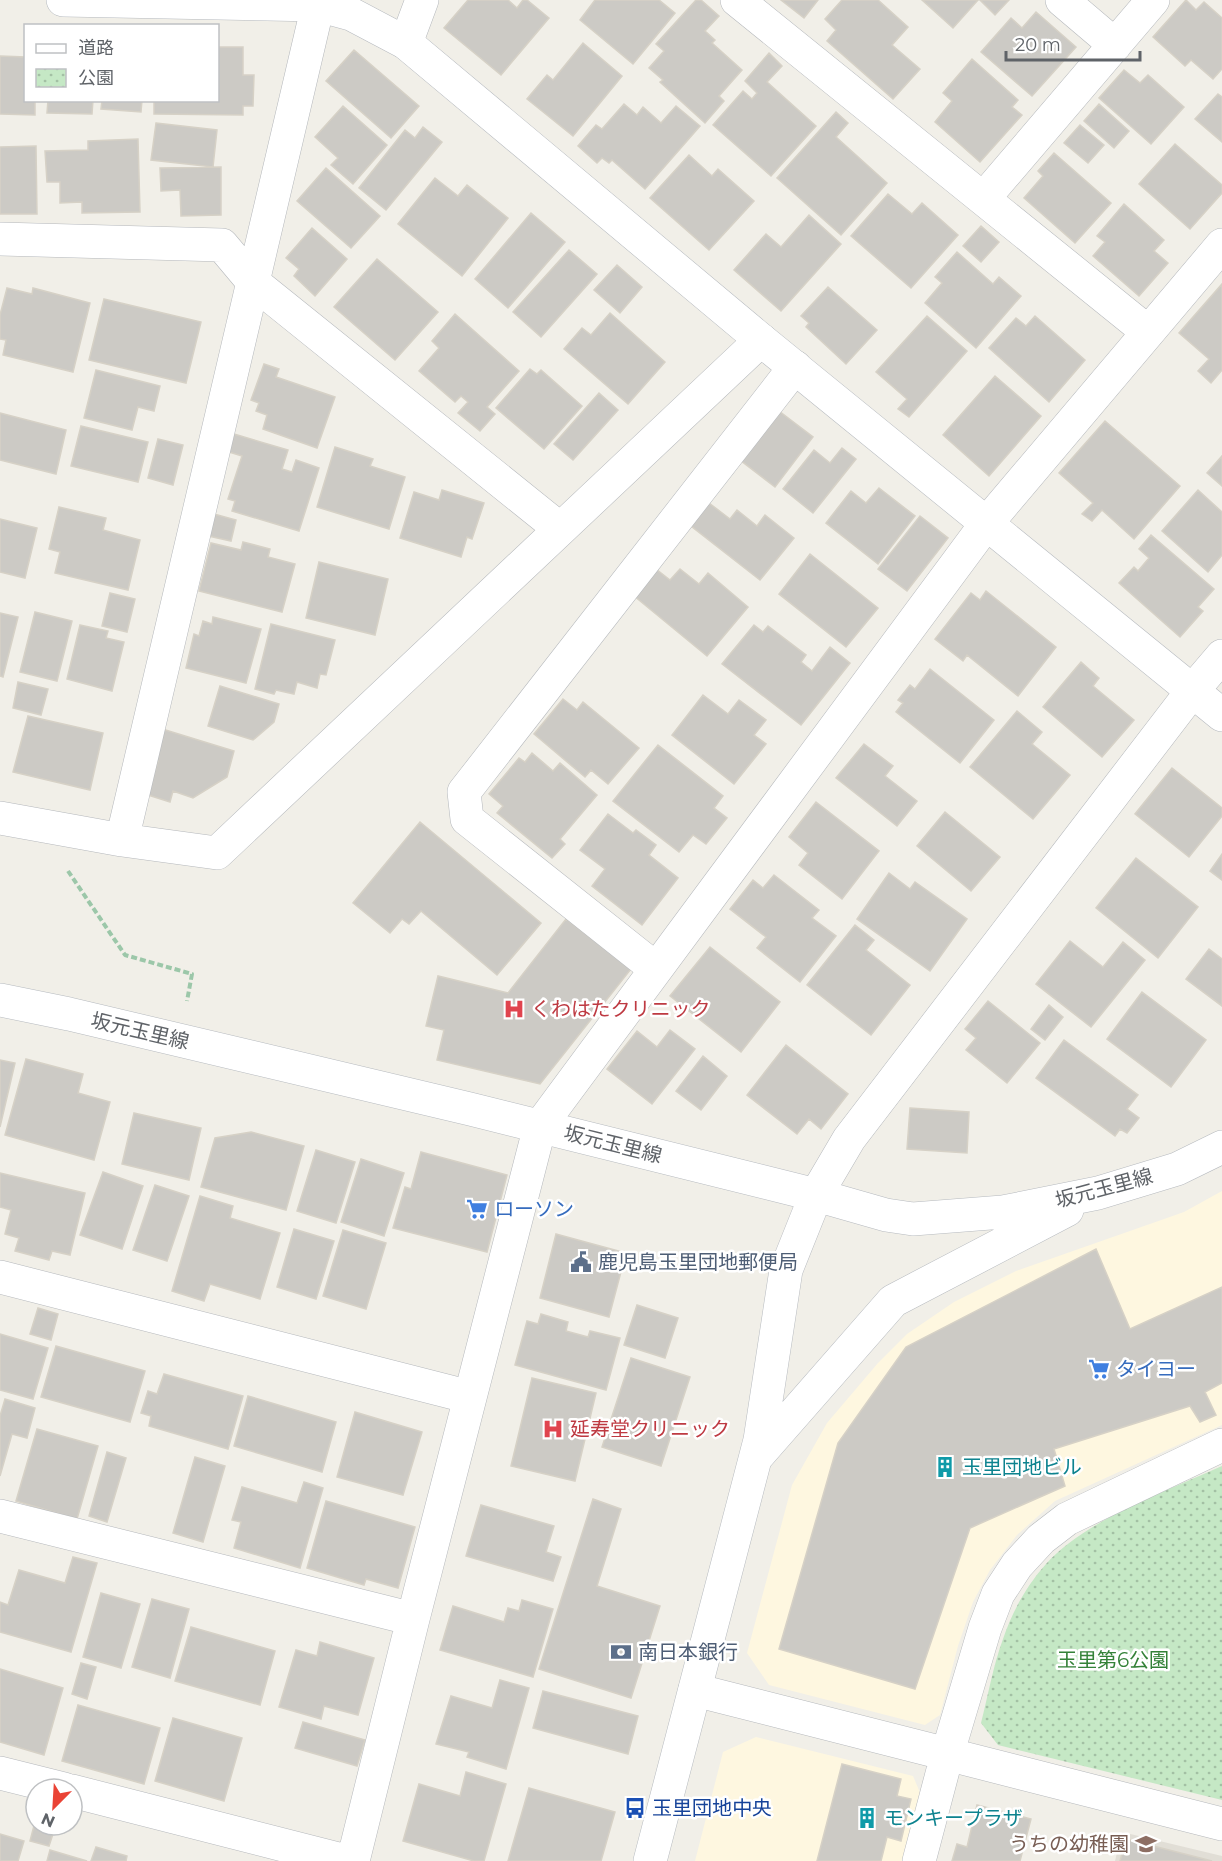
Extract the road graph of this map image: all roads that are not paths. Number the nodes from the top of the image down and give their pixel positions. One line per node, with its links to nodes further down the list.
1 (63, 0): 6 (street)
2 (422, 0): 7 (street)
3 (737, 0): 9 (street)
4 (1062, 0): 8 (street)
5 (1153, 0): 8 (street)
6 (318, 5): 7 (street); 12 (street)
7 (406, 43): 14 (street)
8 (1115, 45): 9 (street)
9 (984, 198): 13 (street)
10 (0, 239): 12 (street)
11 (1222, 245): 13 (street)
12 (253, 282): 17 (street); 22 (street)
13 (1148, 332): 16 (street)
14 (761, 340): 15 (street); 17 (street)
15 (795, 367): 16 (street); 23 (street)
16 (986, 524): 19 (street); 23 (street)
17 (560, 529): 22 (street)
18 (1222, 656): 19 (street)
19 (1193, 690): 20 (street); 28 (street)
20 (1222, 715)
21 (0, 818): 22 (street)
22 (122, 840)
23 (656, 969): 25 (street)
24 (0, 1000): 25 (street, 坂元玉里線)
25 (540, 1126): 28 (street, 坂元玉里線); 30 (street)
26 (1222, 1147): 27 (street, 坂元玉里線)
27 (1098, 1193): 28 (street, 坂元玉里線); 32 (street)
28 (816, 1195): 32 (street)
29 (0, 1277): 30 (street)
30 (470, 1398): 34 (street)
31 (1222, 1445): 36 (street)
32 (756, 1458): 35 (street)
33 (0, 1516): 34 (street)
34 (413, 1619): 42 (street)
35 (695, 1690): 36 (street); 43 (street)
36 (947, 1755): 40 (street); 44 (street)
37 (0, 1773): 38 (street)
38 (24, 1779)
39 (84, 1794): 41 (street)
40 (1222, 1824)
41 (346, 1861)
42 (353, 1861)
43 (650, 1861)
44 (919, 1861)

